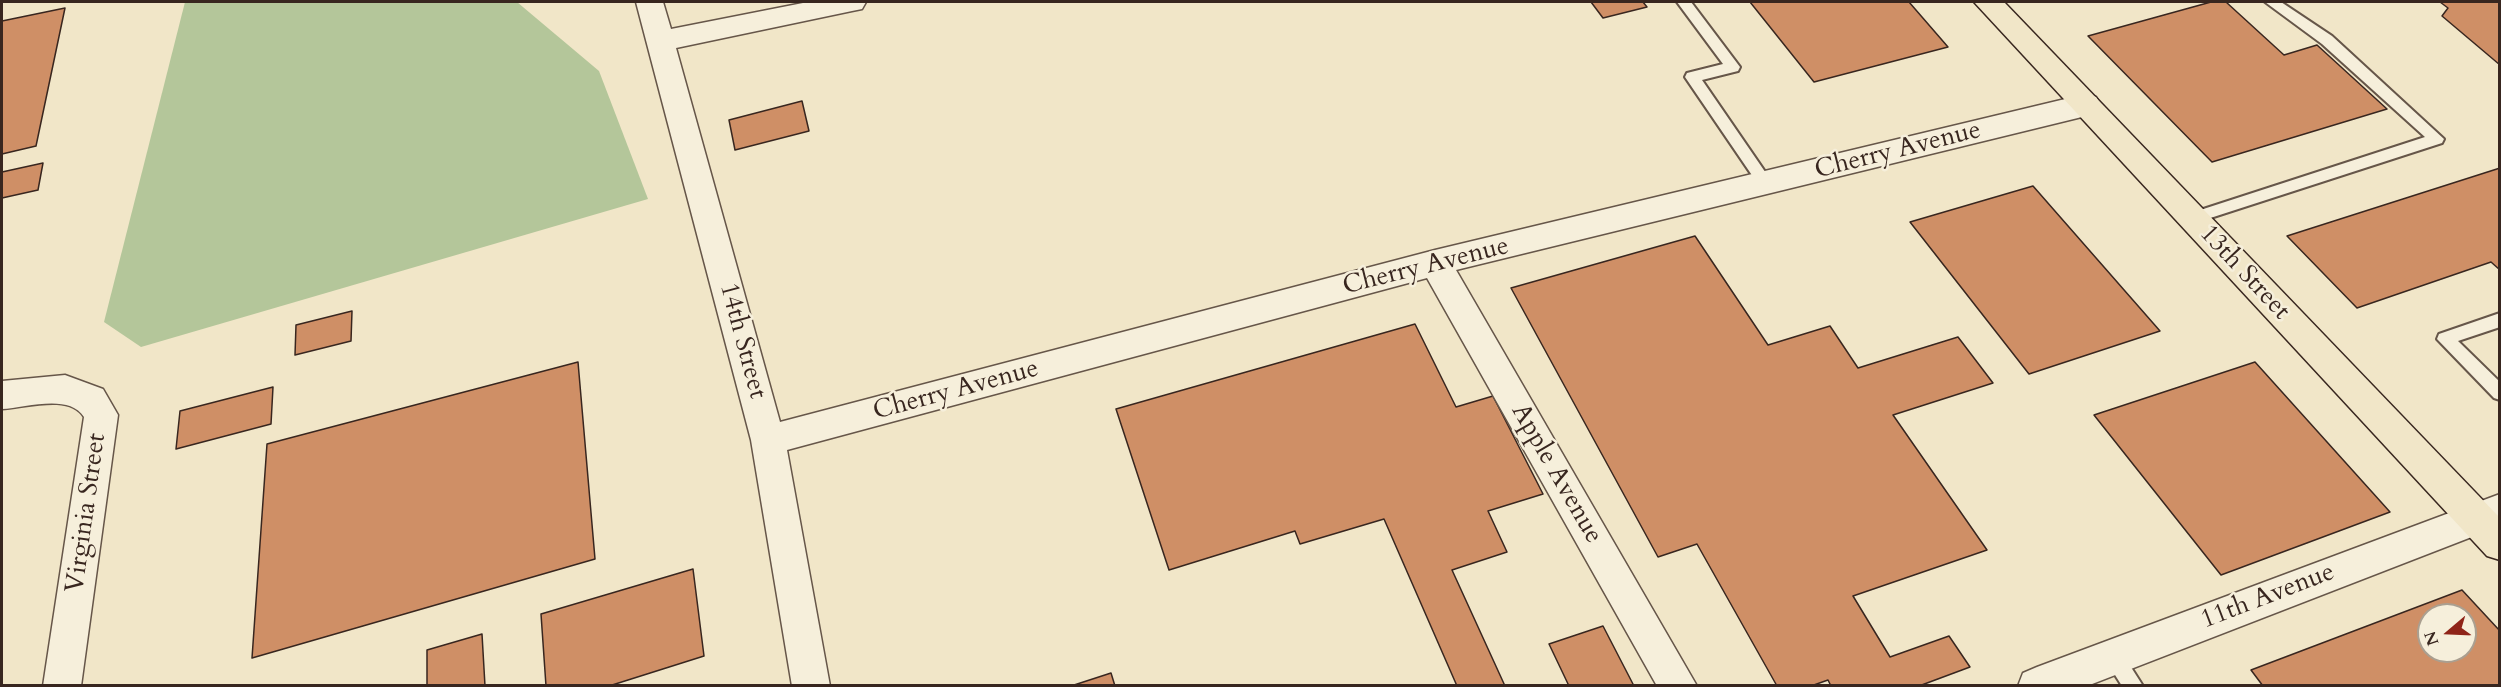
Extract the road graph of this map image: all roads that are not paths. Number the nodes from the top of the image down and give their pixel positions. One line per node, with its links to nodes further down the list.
1 (650, 2): 6 (street, 14th Street)
2 (852, 2): 6 (street)
3 (1684, 2): 8 (lane)
4 (2272, 2): 9 (lane)
5 (1996, 3): 7 (main road, 13th Street)
6 (661, 40): 14 (street, 14th Street)
7 (2086, 105): 8 (street, Cherry Avenue); 9 (main road, 13th Street)
8 (1765, 183): 10 (street, Cherry Avenue)
9 (2193, 218): 15 (main road, 13th Street)
10 (1435, 263): 14 (street, Cherry Avenue); 19 (street, Apple Avenue)
11 (2499, 320): 12 (lane)
12 (2499, 393)
13 (2, 395): 17 (street, Virginia Street)
14 (768, 440): 18 (street, 14th Street)
15 (2491, 524): 16 (street, 11th Avenue)
16 (2113, 656): 20 (street, 11th Avenue); 21 (lane)
17 (62, 686)
18 (811, 686)
19 (1678, 686)
20 (2037, 686)
21 (2134, 686)

